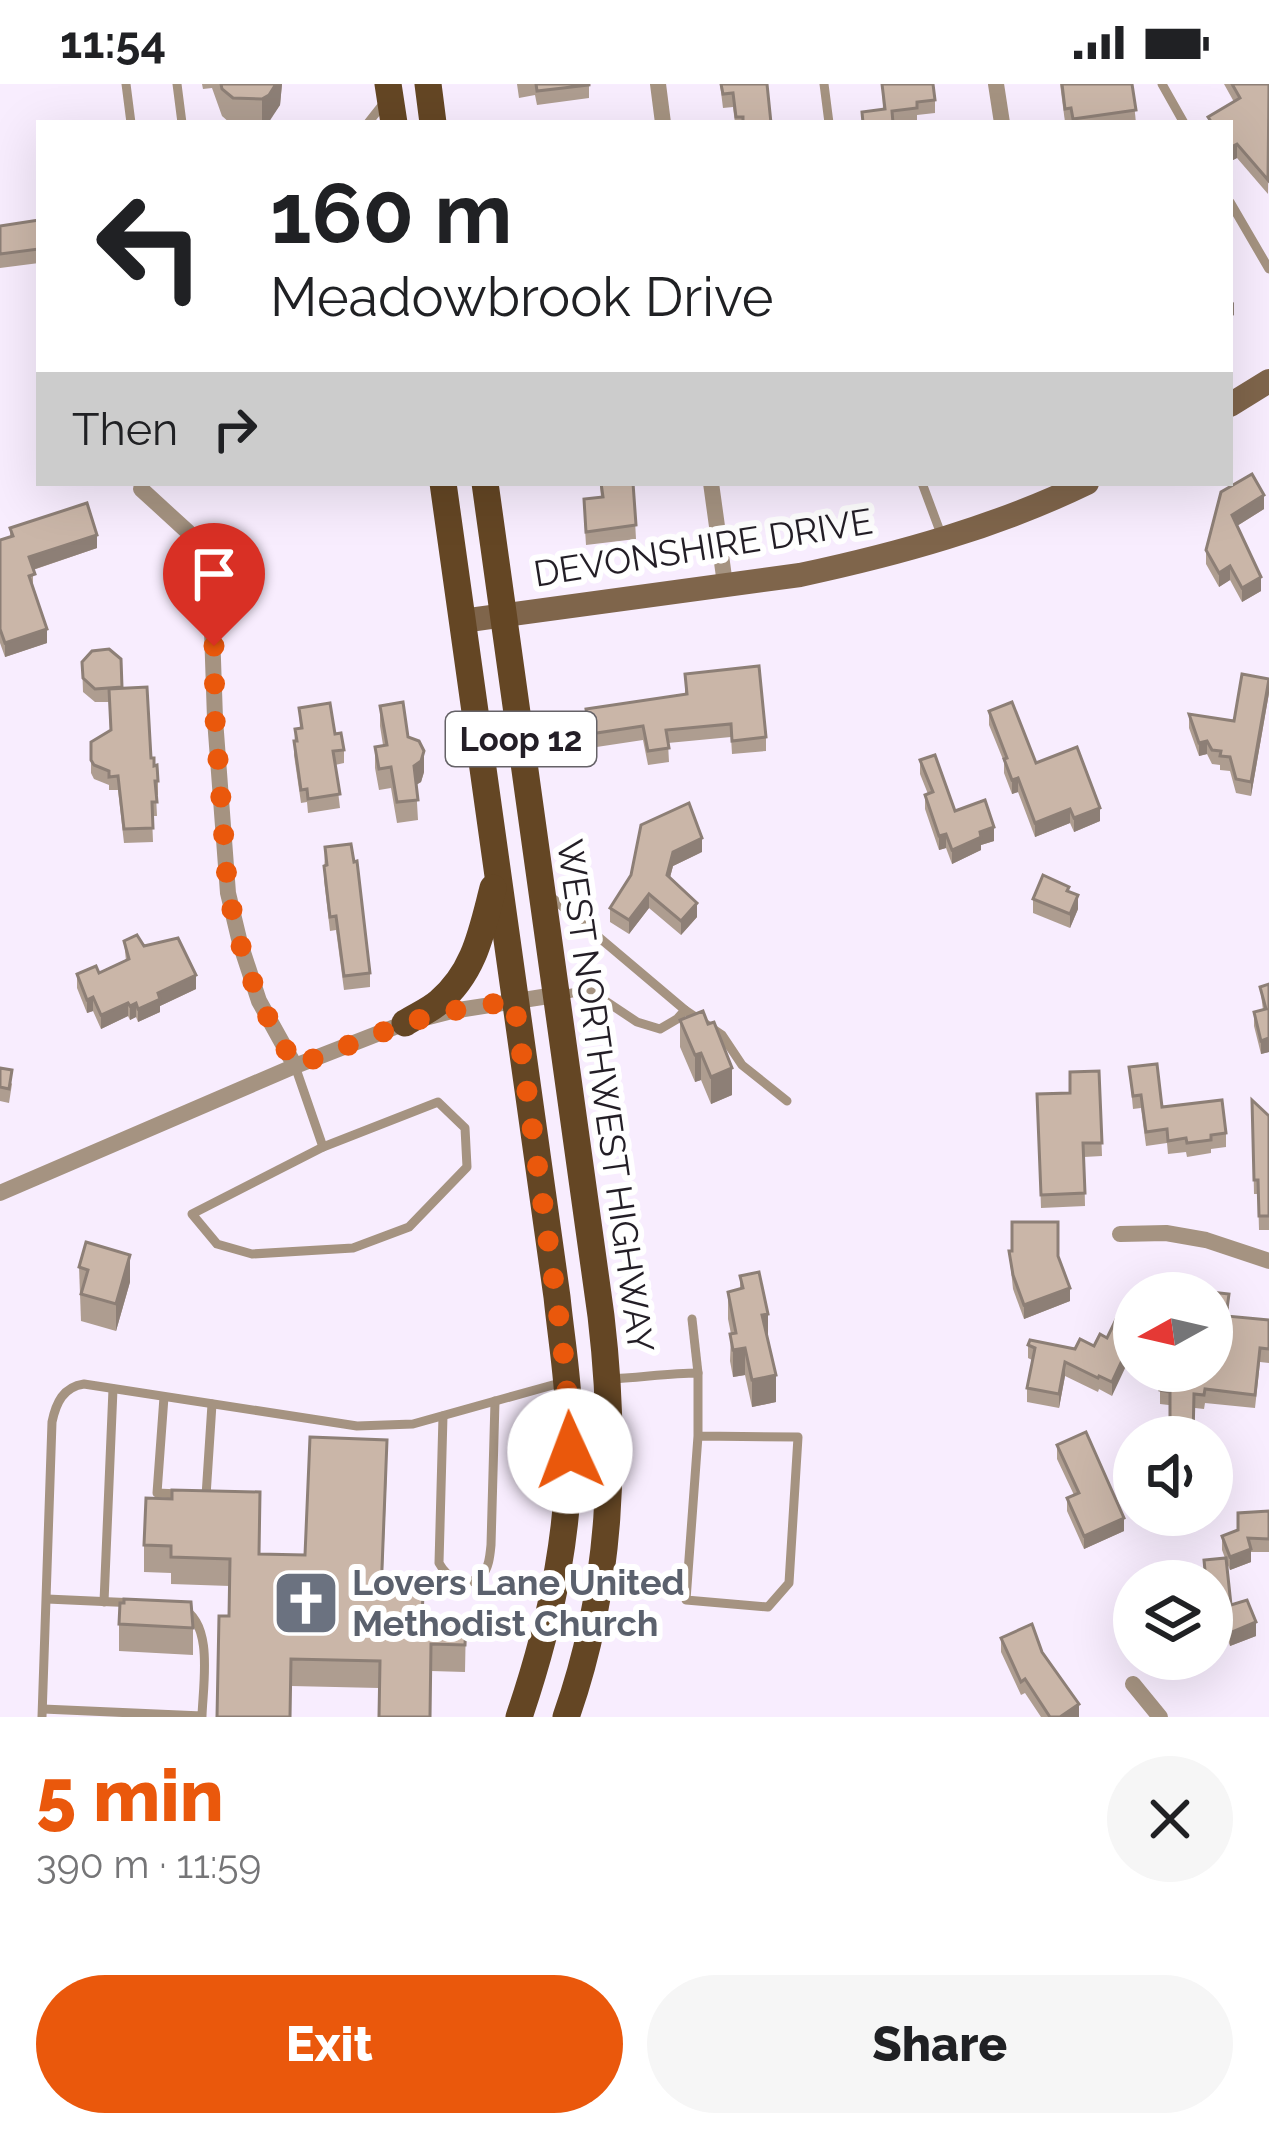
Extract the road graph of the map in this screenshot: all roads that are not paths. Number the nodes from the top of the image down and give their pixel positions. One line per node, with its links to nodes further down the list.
1 (126, 84): 8 (lane)
2 (177, 84): 9 (lane)
3 (428, 84): 10 (main road)
4 (658, 84): 11 (street)
5 (824, 84): 12 (lane)
6 (996, 84): 13 (street)
7 (1162, 84): 14 (lane)
8 (131, 120)
9 (182, 120)
10 (434, 120)
11 (663, 120)
12 (829, 120)
13 (1002, 120)
14 (1182, 120)
15 (1233, 207): 16 (lane)
16 (1269, 269)
17 (1269, 381): 18 (street)
18 (1233, 403)
19 (443, 486): 28 (main road, Loop 12)
20 (485, 486): 27 (main road, WEST NORTHWEST HIGHWAY / Loop 12)
21 (712, 486): 26 (street)
22 (923, 486): 25 (lane)
23 (1080, 486): 25 (street, DEVONSHIRE DRIVE)
24 (141, 489): 35 (street)
25 (943, 539): 26 (street, DEVONSHIRE DRIVE)
26 (725, 584): 27 (street, DEVONSHIRE DRIVE)
27 (505, 615): 28 (street, DEVONSHIRE DRIVE); 30 (main road, WEST NORTHWEST HIGHWAY / Loop 12)
28 (462, 621): 29 (main road, Loop 12)
29 (497, 872): 32 (main road, Loop 12); 34 (main road)
30 (540, 888): 31 (main road, WEST NORTHWEST HIGHWAY / Loop 12); 33 (lane)
31 (555, 995): 32 (street); 33 (lane); 43 (main road, WEST NORTHWEST HIGHWAY / Loop 12)
32 (514, 1000): 34 (street); 44 (main road, Loop 12)
33 (685, 1010): 36 (lane)
34 (406, 1023): 35 (street)
35 (295, 1066): 37 (lane); 38 (street)
36 (787, 1101)
37 (323, 1148): 37 (lane)
38 (0, 1192)
39 (1120, 1234): 40 (street)
40 (1269, 1261)
41 (692, 1319): 42 (lane)
42 (698, 1373): 43 (lane); 50 (lane)
43 (608, 1378): 44 (main road); 59 (main road, WEST NORTHWEST HIGHWAY / Loop 12)
44 (567, 1381): 47 (lane); 58 (main road, Loop 12)
45 (112, 1389): 46 (lane); 51 (lane); 52 (lane)
46 (164, 1397): 48 (lane); 48 (lane)
47 (496, 1401): 49 (lane); 49 (lane)
48 (212, 1404): 49 (lane)
49 (442, 1416)
50 (698, 1436): 50 (lane)
51 (47, 1599): 52 (lane); 56 (lane)
52 (104, 1602): 53 (lane)
53 (141, 1604)
54 (178, 1606): 57 (lane)
55 (1133, 1684): 60 (street)
56 (43, 1713): 57 (lane)
57 (72, 1714)
58 (519, 1717)
59 (566, 1717)
60 (1160, 1717)

